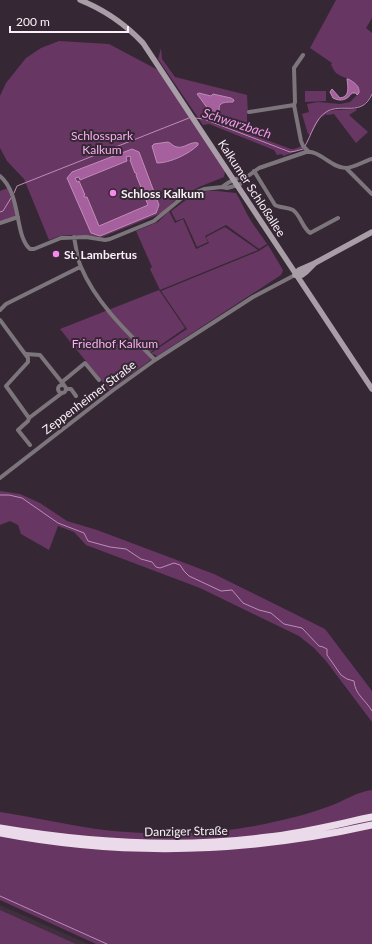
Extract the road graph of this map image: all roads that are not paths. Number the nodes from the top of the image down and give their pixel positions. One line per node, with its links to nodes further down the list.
1 (80, 0): 10 (main road, Kalkumer Schloßallee)
2 (302, 55): 3 (street)
3 (294, 105): 4 (street); 5 (street)
4 (249, 112)
5 (309, 152): 7 (street); 8 (street)
6 (372, 159): 7 (street)
7 (346, 168): 11 (street)
8 (254, 171): 10 (street); 13 (street)
9 (0, 176): 12 (street)
10 (236, 183): 16 (street); 18 (main road, Kalkumer Schloßallee)
11 (372, 194)
12 (18, 217): 14 (street); 16 (street)
13 (338, 218)
14 (0, 223)
15 (372, 232): 18 (main road)
16 (74, 237): 17 (street)
17 (80, 267): 19 (street); 22 (street)
18 (295, 275): 22 (street, Zeppenheimer Straße); 25 (main road, Kalkumer Schloßallee)
19 (0, 310)
20 (0, 320): 21 (street)
21 (26, 354): 24 (street); 28 (street)
22 (155, 360): 30 (street, Zeppenheimer Straße)
23 (99, 380): 24 (street)
24 (64, 385): 26 (street); 26 (street); 27 (street)
25 (372, 389)
26 (62, 393): 28 (street)
27 (76, 396)
28 (29, 418): 29 (street)
29 (30, 445)
30 (0, 478)
31 (372, 816): 33 (highway, Danziger Straße)
32 (372, 825): 34 (highway, Danziger Straße)
33 (0, 828)
34 (0, 833)

